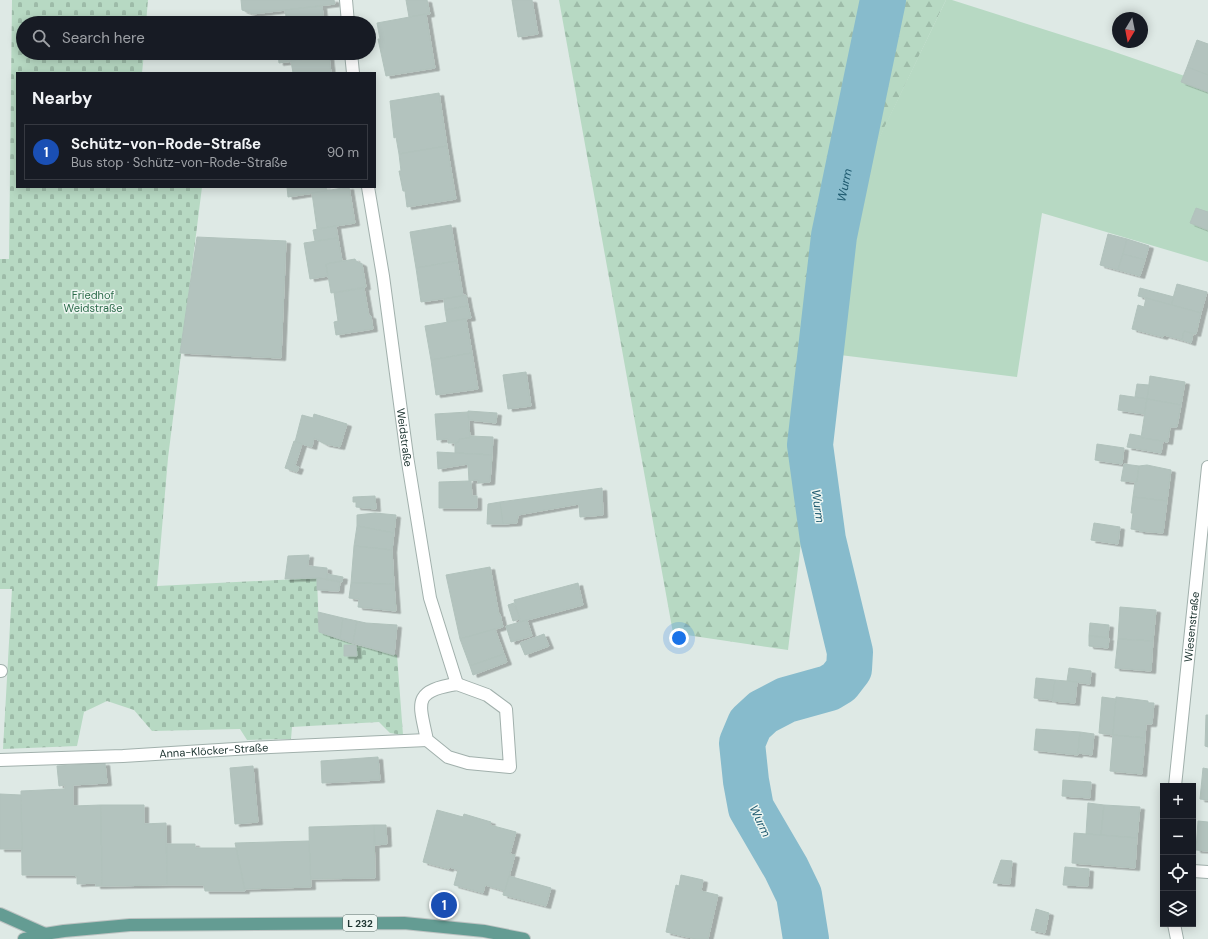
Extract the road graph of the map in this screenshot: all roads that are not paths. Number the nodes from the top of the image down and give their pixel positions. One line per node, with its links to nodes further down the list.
1 (346, 0): 2 (street)
2 (347, 16)
3 (352, 60): 4 (street)
4 (353, 72)
5 (368, 188): 7 (street, Weidstraße)
6 (1208, 467): 10 (street, Wiesenstraße)
7 (457, 684): 8 (street); 8 (street)
8 (427, 740): 9 (street, Anna-Klöcker-Straße)
9 (0, 760)
10 (1176, 783)
11 (1196, 871): 12 (street)
12 (1208, 872)
13 (0, 914): 16 (main road)
14 (1175, 927): 20 (street)
15 (87, 928): 16 (main road, L 232); 18 (main road); 19 (main road, L 232)
16 (45, 934): 17 (main road, L 232)
17 (24, 939)
18 (77, 939)
19 (524, 939)
20 (1177, 939)

